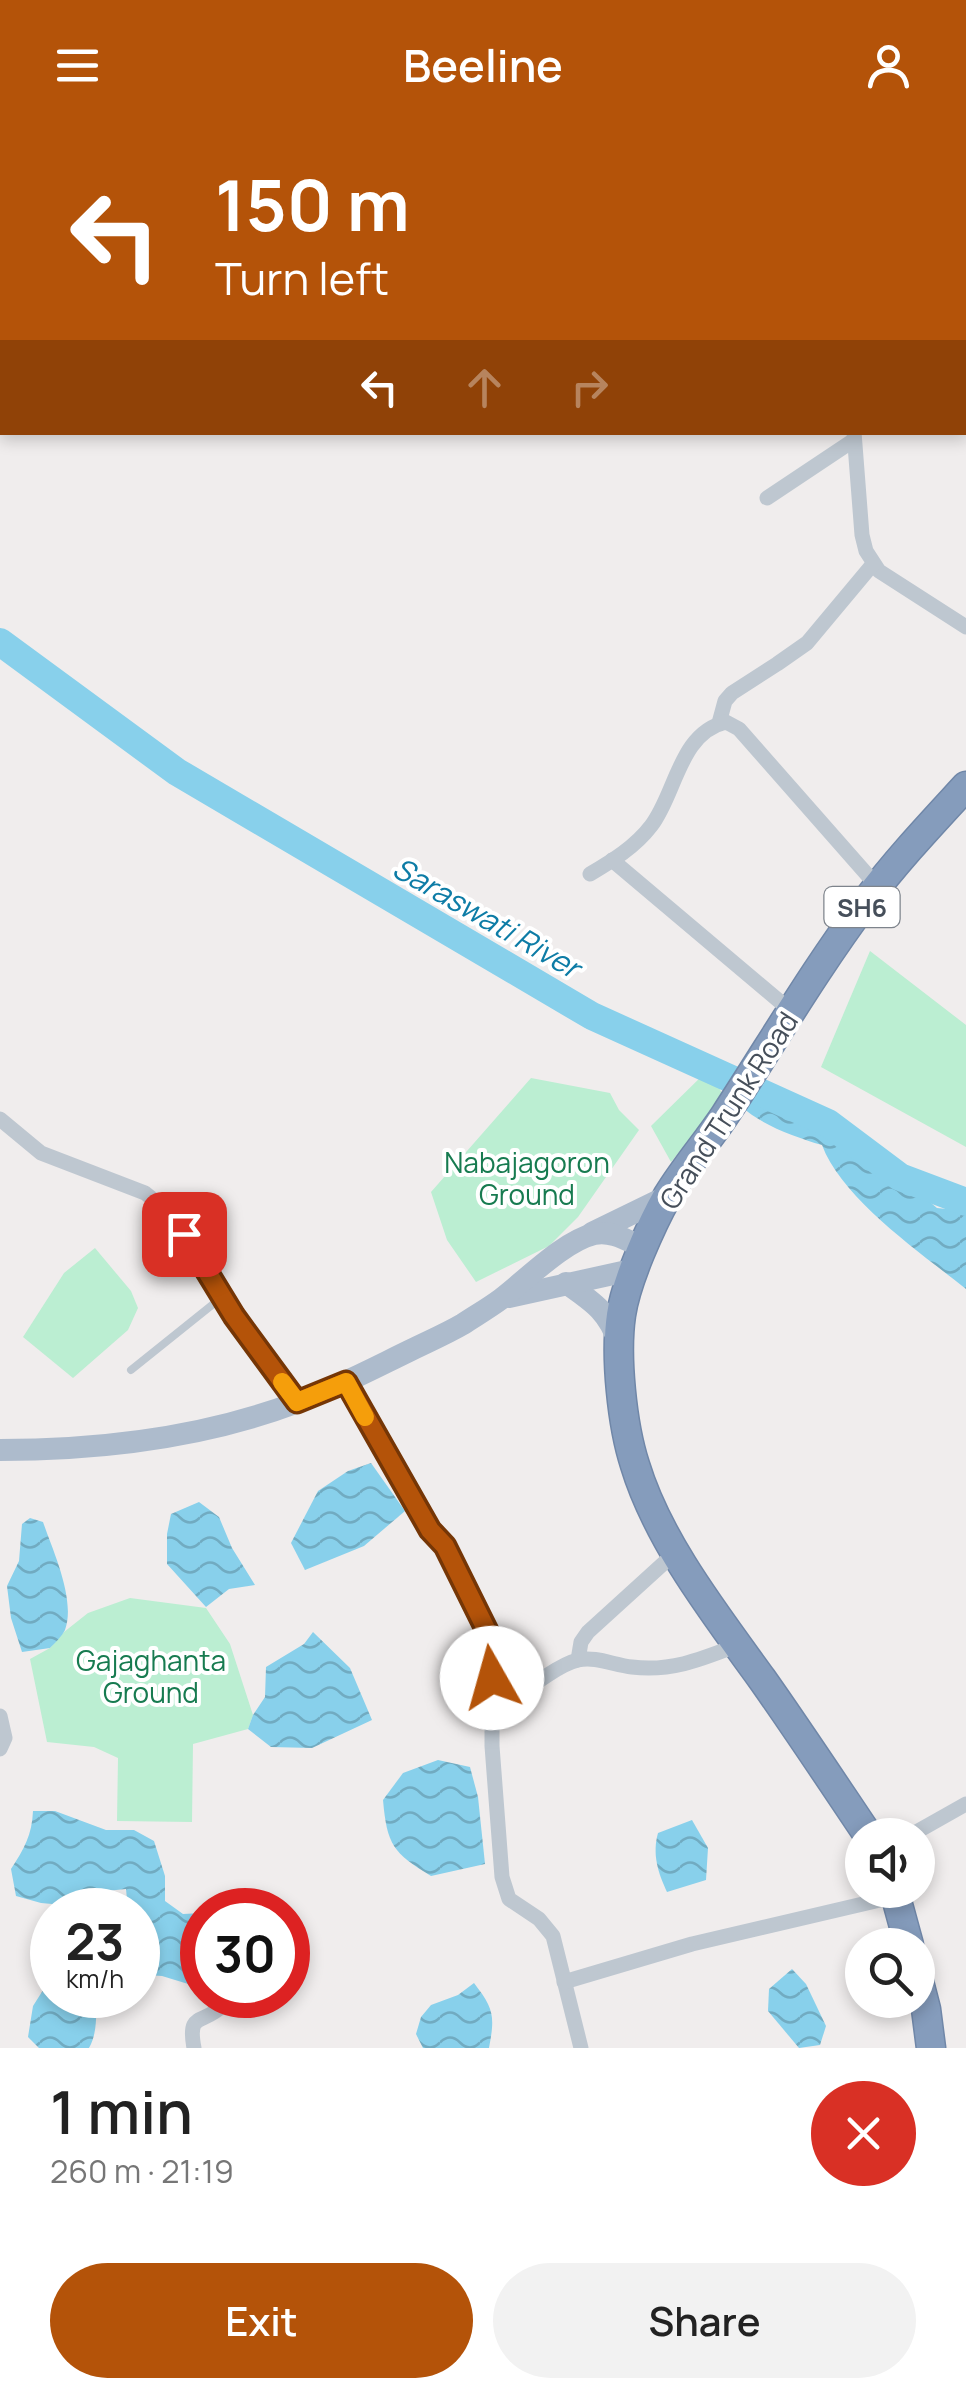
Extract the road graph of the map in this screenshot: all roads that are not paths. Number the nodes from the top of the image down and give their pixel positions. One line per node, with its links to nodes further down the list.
1 (854, 436): 2 (street); 3 (street)
2 (767, 498)
3 (874, 564): 4 (street); 5 (street)
4 (966, 627)
5 (720, 723): 7 (street); 9 (street)
6 (966, 786): 9 (highway, Grand Trunk Road / SH6)
7 (612, 860): 8 (street); 10 (street)
8 (590, 874)
9 (878, 887): 10 (highway, Grand Trunk Road / SH6)
10 (792, 1011): 12 (highway, Grand Trunk Road / SH6)
11 (0, 1119): 16 (street)
12 (668, 1196): 13 (main road); 14 (highway, Grand Trunk Road / SH6)
13 (589, 1235): 14 (main road); 17 (main road)
14 (640, 1258): 15 (main road); 18 (highway, Grand Trunk Road)
15 (566, 1284): 17 (main road); 18 (main road)
16 (222, 1297): 19 (lane); 21 (street)
17 (501, 1299): 20 (main road)
18 (620, 1346): 23 (highway, Grand Trunk Road)
19 (131, 1370)
20 (346, 1382): 21 (main road); 26 (street)
21 (297, 1402): 22 (main road)
22 (0, 1450)
23 (676, 1552): 24 (highway, Grand Trunk Road); 25 (street)
24 (738, 1645): 25 (street); 30 (highway, Grand Trunk Road)
25 (578, 1660): 26 (street)
26 (492, 1715): 33 (street)
27 (0, 1716): 28 (street)
28 (0, 1749)
29 (966, 1804): 31 (street)
30 (856, 1818)
31 (935, 1822)
32 (845, 1906): 33 (street)
33 (564, 1982): 37 (street)
34 (200, 2018): 36 (street)
35 (927, 2018): 38 (highway)
36 (194, 2048)
37 (580, 2048)
38 (931, 2048)

